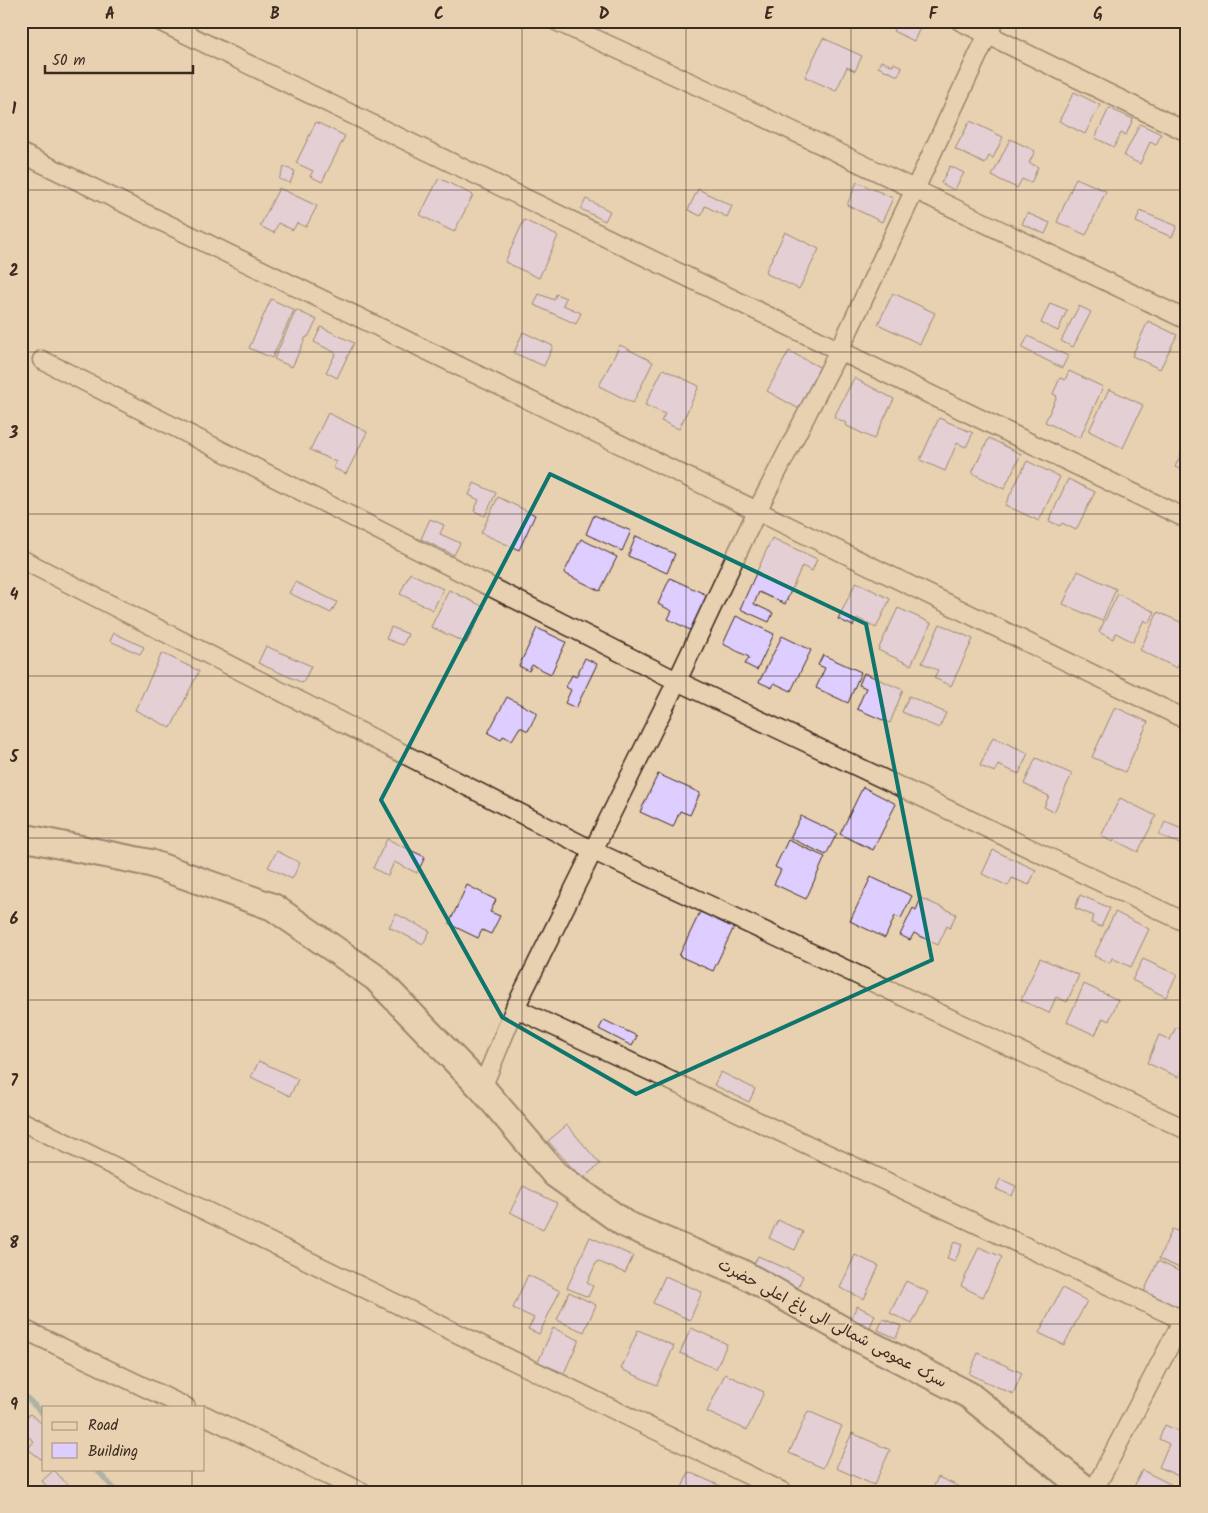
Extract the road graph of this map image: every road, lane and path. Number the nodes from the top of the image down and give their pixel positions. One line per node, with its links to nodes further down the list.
1 (159, 21): 9 (street)
2 (556, 21): 7 (street)
3 (960, 21): 4 (street)
4 (990, 28): 5 (street); 7 (street)
5 (1187, 132)
6 (21, 153): 11 (street)
7 (914, 189): 8 (street); 9 (street)
8 (1187, 320)
9 (839, 351): 11 (street); 12 (street)
10 (42, 360): 14 (street)
11 (757, 512): 14 (street); 15 (street)
12 (1187, 519)
13 (21, 559): 17 (street)
14 (677, 681): 17 (street); 18 (street)
15 (1187, 720)
16 (21, 837): 20 (street, سرک عمومی شمالی الی باغ اعلی حضرت)
17 (594, 851): 19 (street); 22 (street)
18 (1187, 923)
19 (515, 1008): 20 (street); 23 (street)
20 (482, 1088): 29 (street, سرک عمومی شمالی الی باغ اعلی حضرت)
21 (21, 1122): 28 (street)
22 (1187, 1130)
23 (1185, 1318): 29 (street)
24 (21, 1328): 25 (street)
25 (184, 1406)
26 (205, 1416): 27 (street)
27 (362, 1492)
28 (783, 1492)
29 (1091, 1492)

